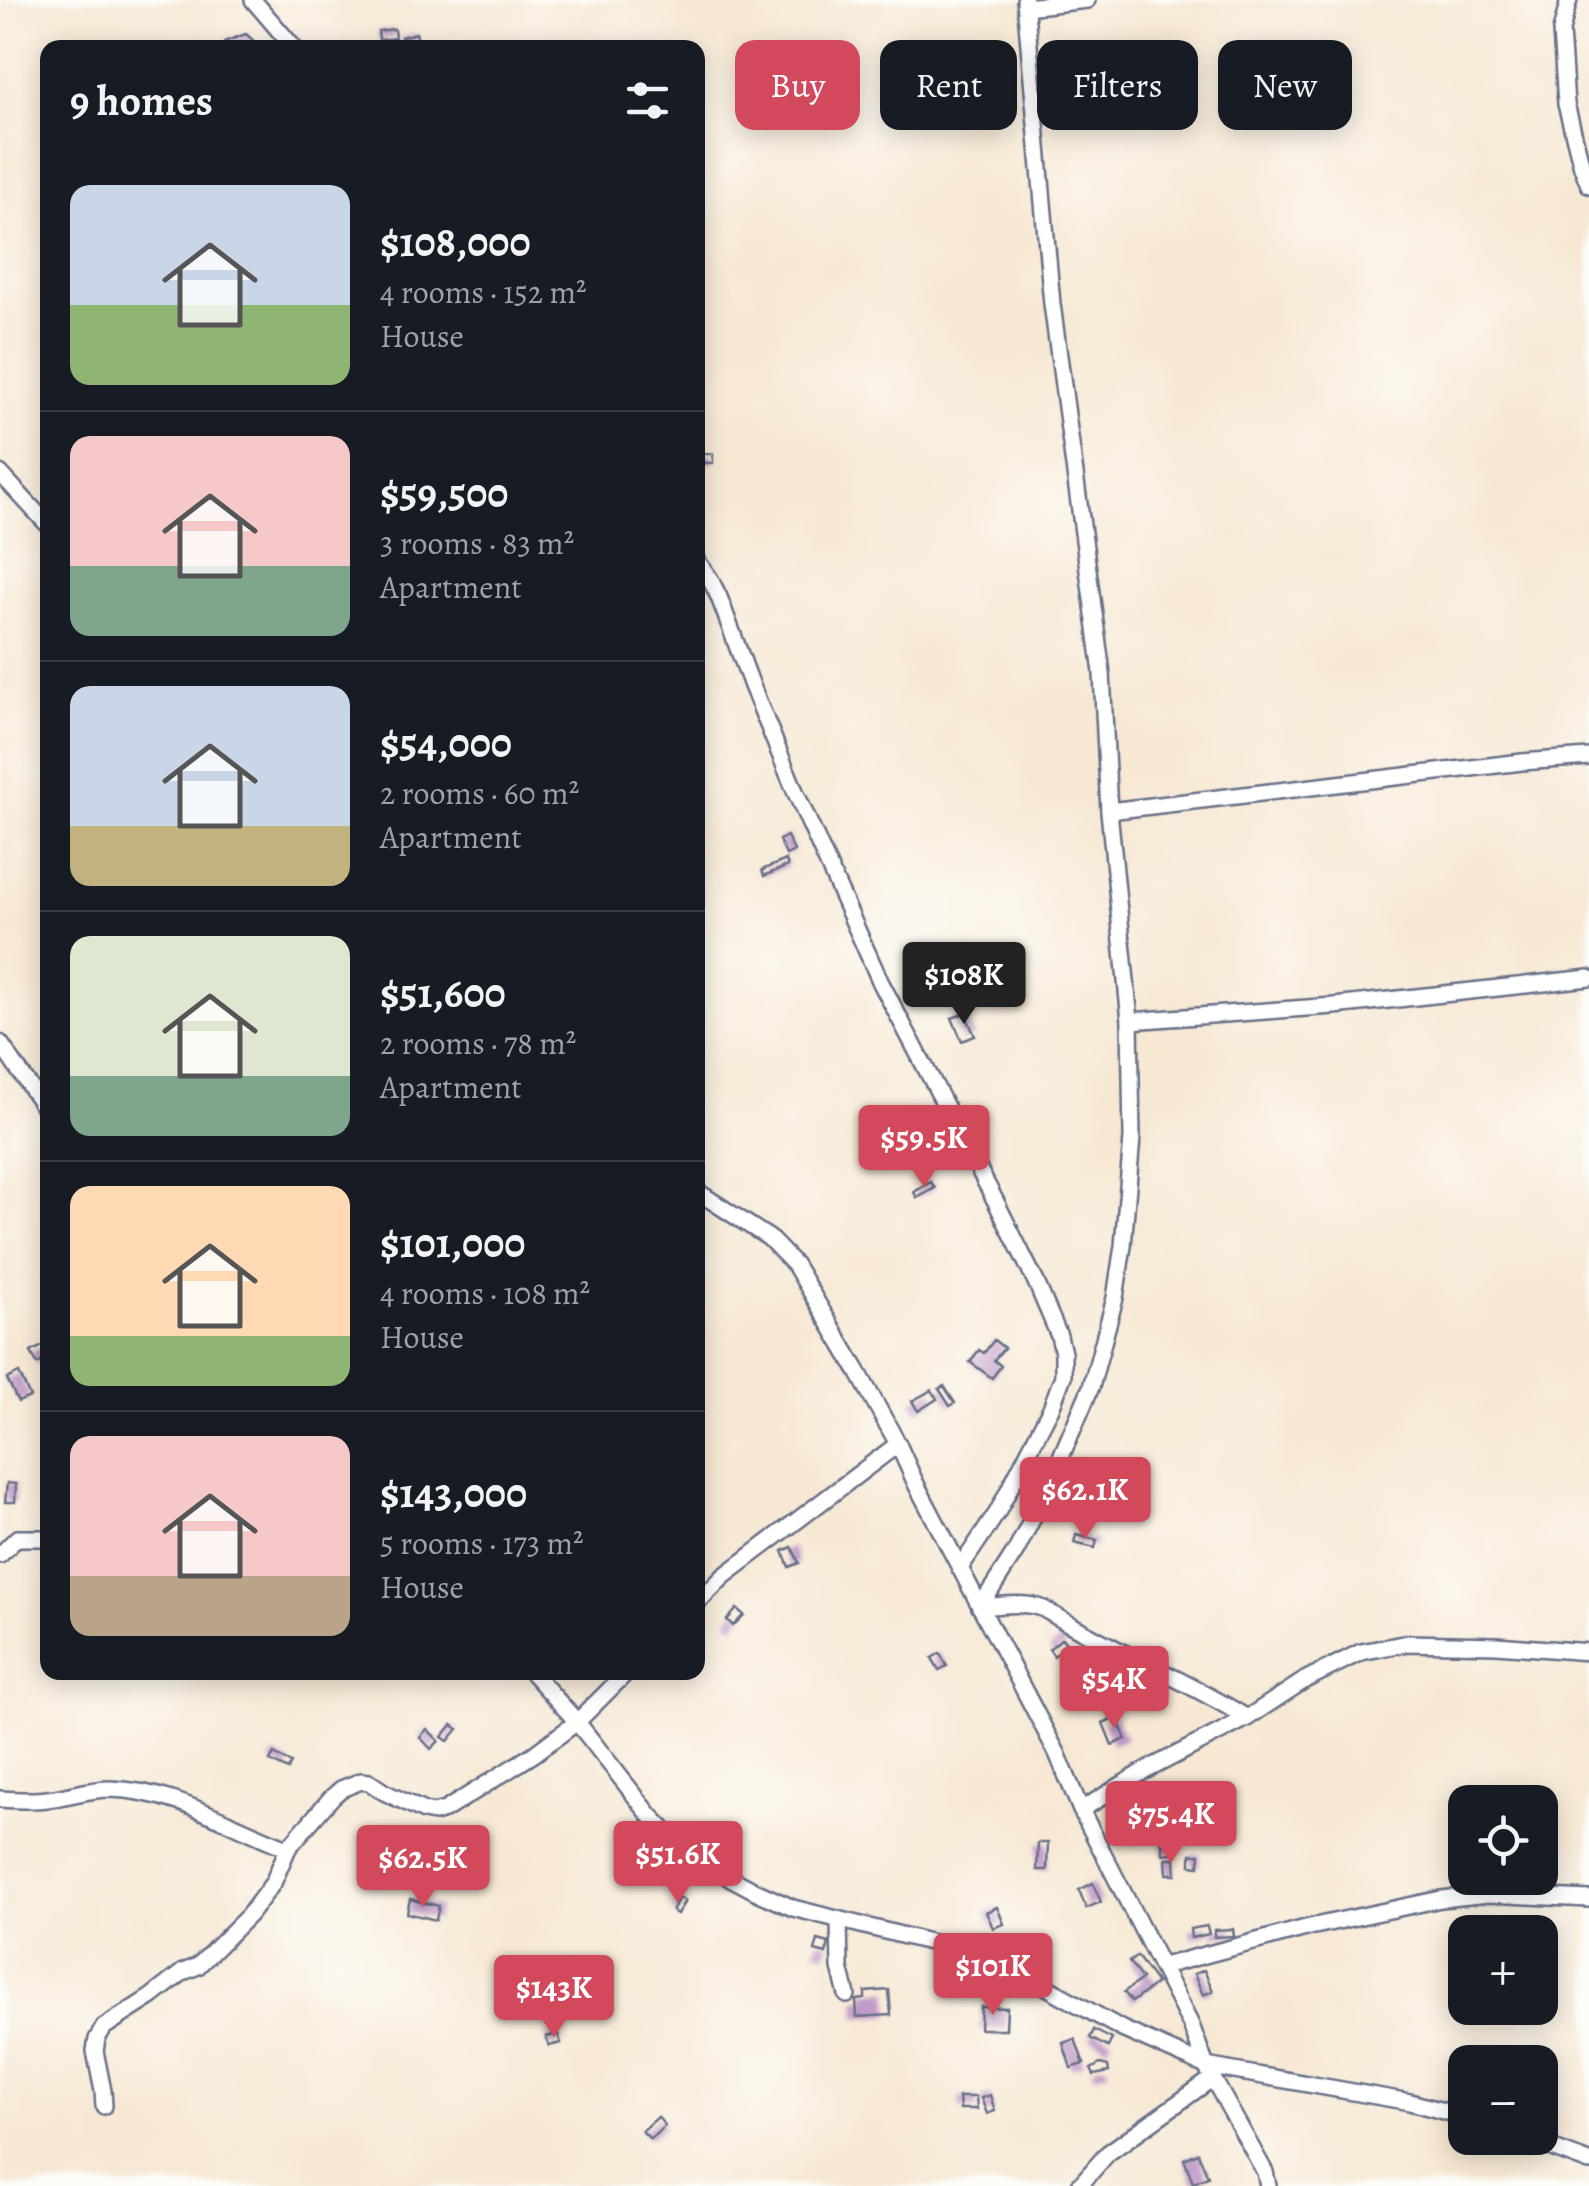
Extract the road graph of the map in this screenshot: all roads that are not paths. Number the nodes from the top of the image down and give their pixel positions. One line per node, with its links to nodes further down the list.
1 (253, 0): 5 (street)
2 (1086, 0): 4 (street)
3 (1568, 0): 6 (street)
4 (1026, 3): 11 (street)
5 (287, 40)
6 (1589, 185)
7 (0, 473): 8 (street)
8 (40, 516)
9 (705, 571): 20 (street)
10 (1589, 757): 11 (street)
11 (1109, 811): 13 (street)
12 (1589, 978): 13 (street)
13 (1130, 1021): 22 (street)
14 (0, 1044): 15 (street)
15 (40, 1102)
16 (705, 1197): 17 (street)
17 (898, 1444): 20 (street); 21 (street)
18 (40, 1538): 19 (street)
19 (0, 1555)
20 (960, 1568): 22 (street)
21 (705, 1595)
22 (980, 1607): 26 (street); 29 (street)
23 (1589, 1652): 26 (street)
24 (539, 1680): 27 (street)
25 (619, 1680): 27 (street)
26 (1247, 1718): 29 (street)
27 (578, 1722): 30 (street); 32 (street)
28 (0, 1799): 30 (street)
29 (1082, 1810): 33 (street)
30 (288, 1848): 36 (street)
31 (1589, 1899): 33 (street)
32 (839, 1920): 34 (street); 35 (street)
33 (1162, 1966): 35 (street)
34 (847, 1995)
35 (1210, 2072): 37 (street); 40 (street); 41 (street)
36 (104, 2106)
37 (1448, 2113)
38 (1558, 2150): 39 (street)
39 (1589, 2162)
40 (1078, 2186)
41 (1268, 2186)

